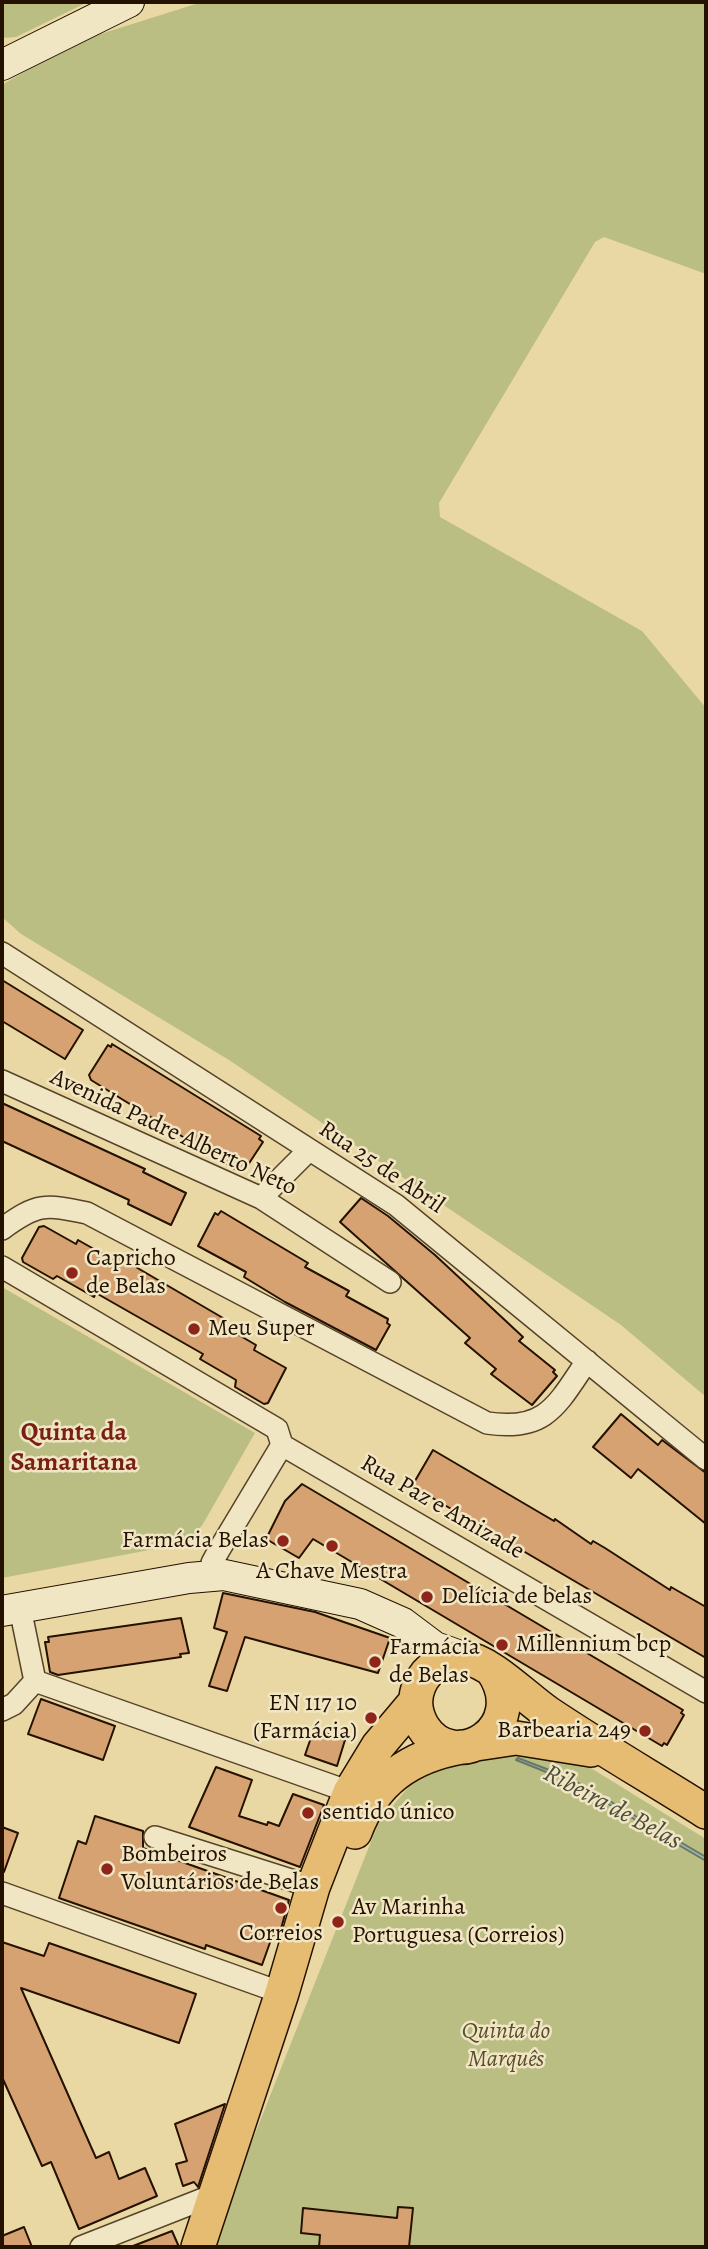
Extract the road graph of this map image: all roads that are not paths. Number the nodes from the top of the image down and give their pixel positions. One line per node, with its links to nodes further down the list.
1 (129, 2): 2 (main road)
2 (2, 65)
3 (2, 953): 5 (street, Rua 25 de Abril)
4 (2, 1081): 6 (street, Avenida Padre Alberto Neto)
5 (309, 1150): 6 (street); 10 (street, Rua 25 de Abril)
6 (261, 1198): 9 (street, Avenida Padre Alberto Neto)
7 (2, 1229): 10 (street)
8 (2, 1268): 11 (street)
9 (390, 1282)
10 (587, 1361): 12 (street, Rua 25 de Abril)
11 (282, 1445): 13 (street); 18 (street, Rua Paz e Amizade)
12 (706, 1459)
13 (213, 1576): 14 (main road); 15 (main road)
14 (11, 1610): 17 (street)
15 (417, 1636): 16 (main road); 19 (main road)
16 (479, 1664): 19 (main road); 21 (main road); 22 (main road)
17 (35, 1681): 20 (street); 23 (street)
18 (706, 1692)
19 (418, 1693): 21 (main road); 23 (main road)
20 (2, 1710)
21 (469, 1746): 22 (main road); 29 (main road)
22 (614, 1754): 24 (main road)
23 (350, 1792): 26 (main road)
24 (706, 1812)
25 (155, 1837): 26 (street)
26 (313, 1887): 28 (main road)
27 (2, 1893): 28 (street)
28 (282, 1993): 29 (main road)
29 (216, 2194): 30 (street); 31 (main road)
30 (81, 2247)
31 (198, 2247)

